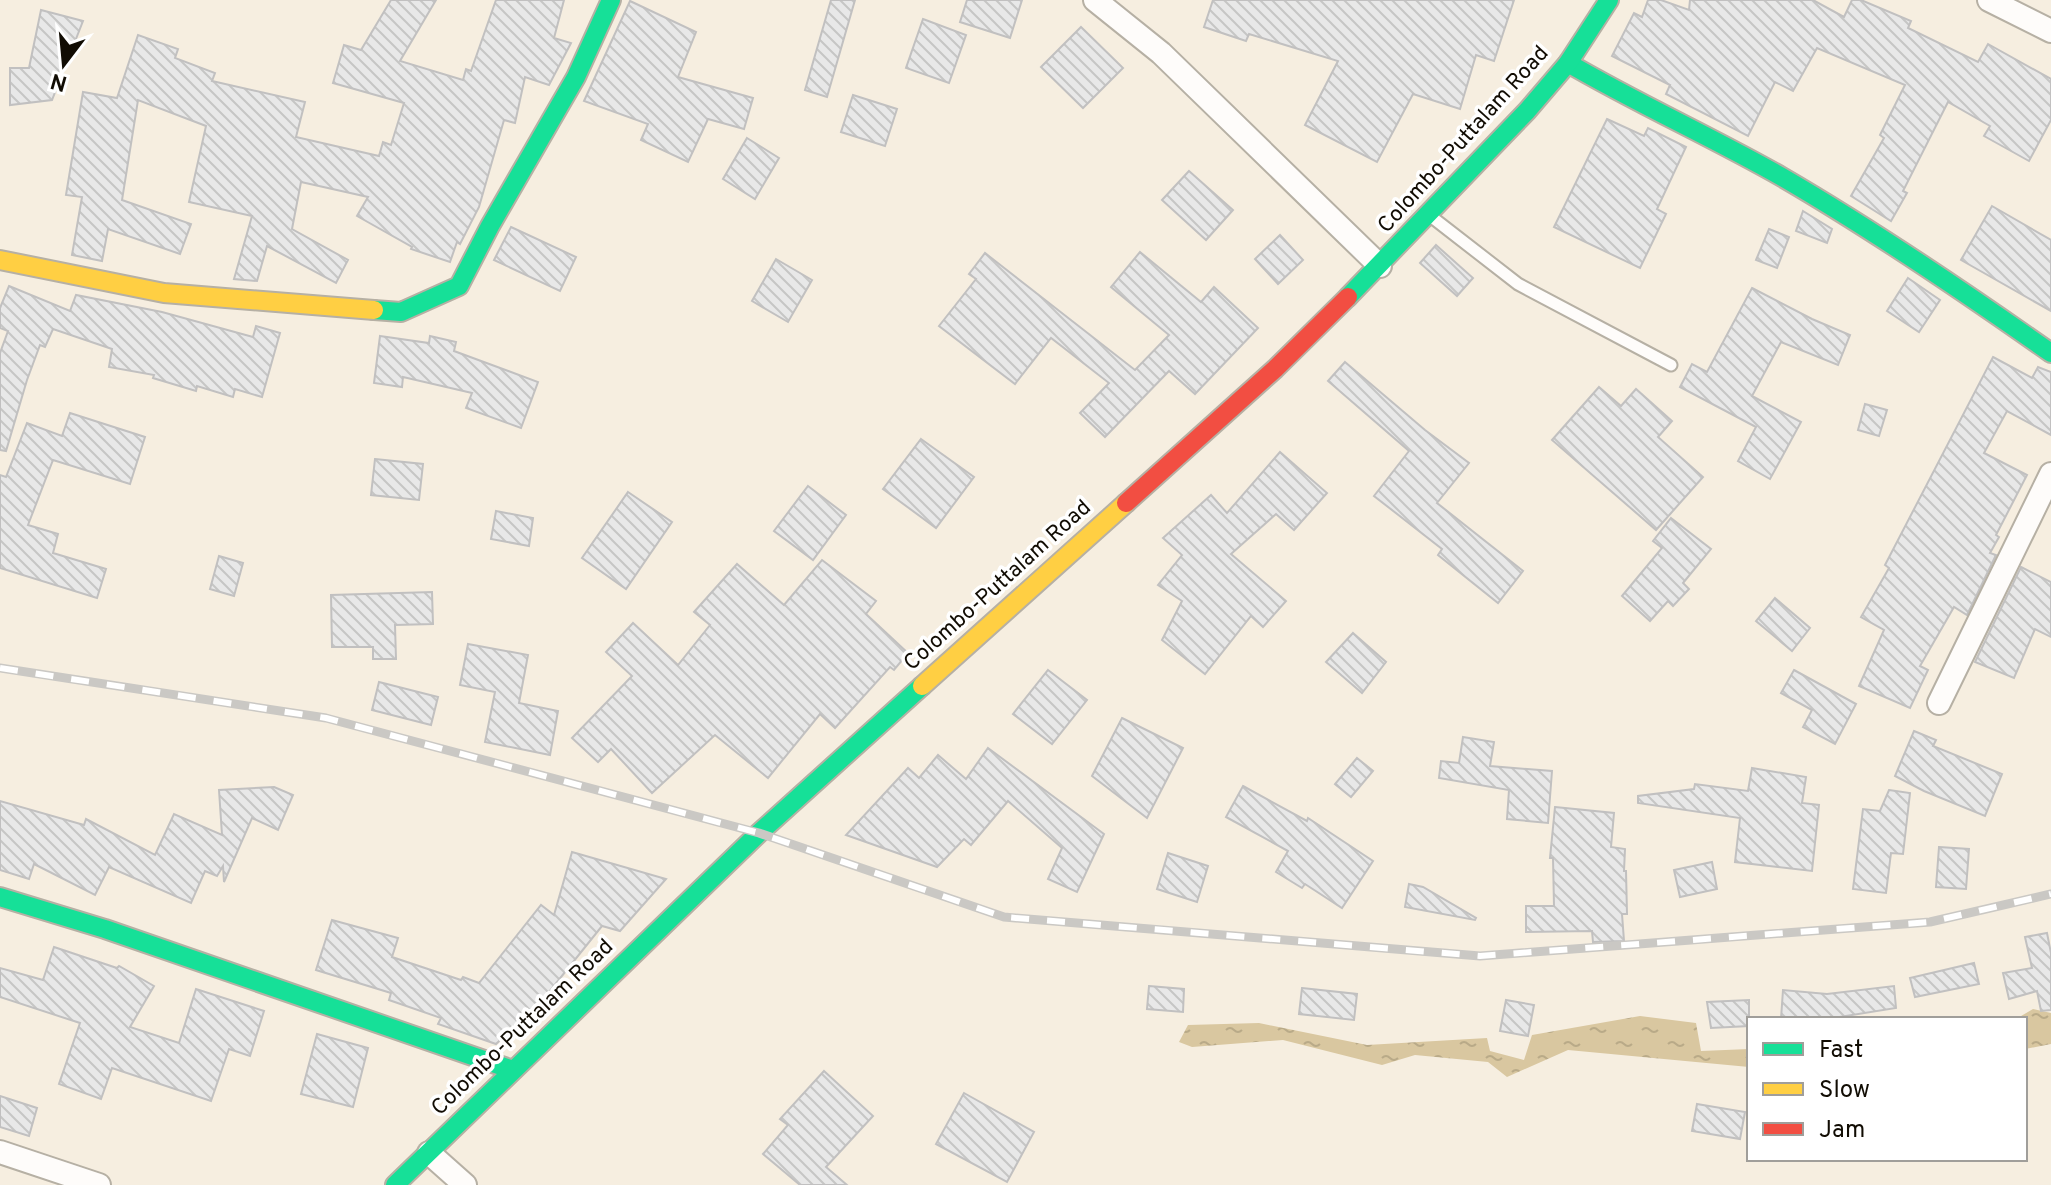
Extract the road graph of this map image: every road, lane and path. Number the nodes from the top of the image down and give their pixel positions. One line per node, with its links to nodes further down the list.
1 (611, 0): 8 (main road)
2 (1095, 0): 9 (street)
3 (1609, 0): 6 (main road, Colombo-Puttalam Road)
4 (1989, 0): 5 (street)
5 (2051, 31)
6 (1568, 63): 7 (main road, Colombo-Puttalam Road); 10 (main road)
7 (1430, 215): 9 (main road, Colombo-Puttalam Road); 11 (lane)
8 (0, 260)
9 (1380, 266): 15 (main road, Colombo-Puttalam Road)
10 (2051, 353)
11 (1671, 365)
12 (2051, 474): 13 (street)
13 (1939, 703)
14 (0, 897): 15 (main road)
15 (513, 1070): 17 (main road, Colombo-Puttalam Road)
16 (0, 1152): 18 (street)
17 (429, 1153): 19 (main road, Colombo-Puttalam Road); 20 (street)
18 (99, 1185)
19 (395, 1185)
20 (465, 1185)

